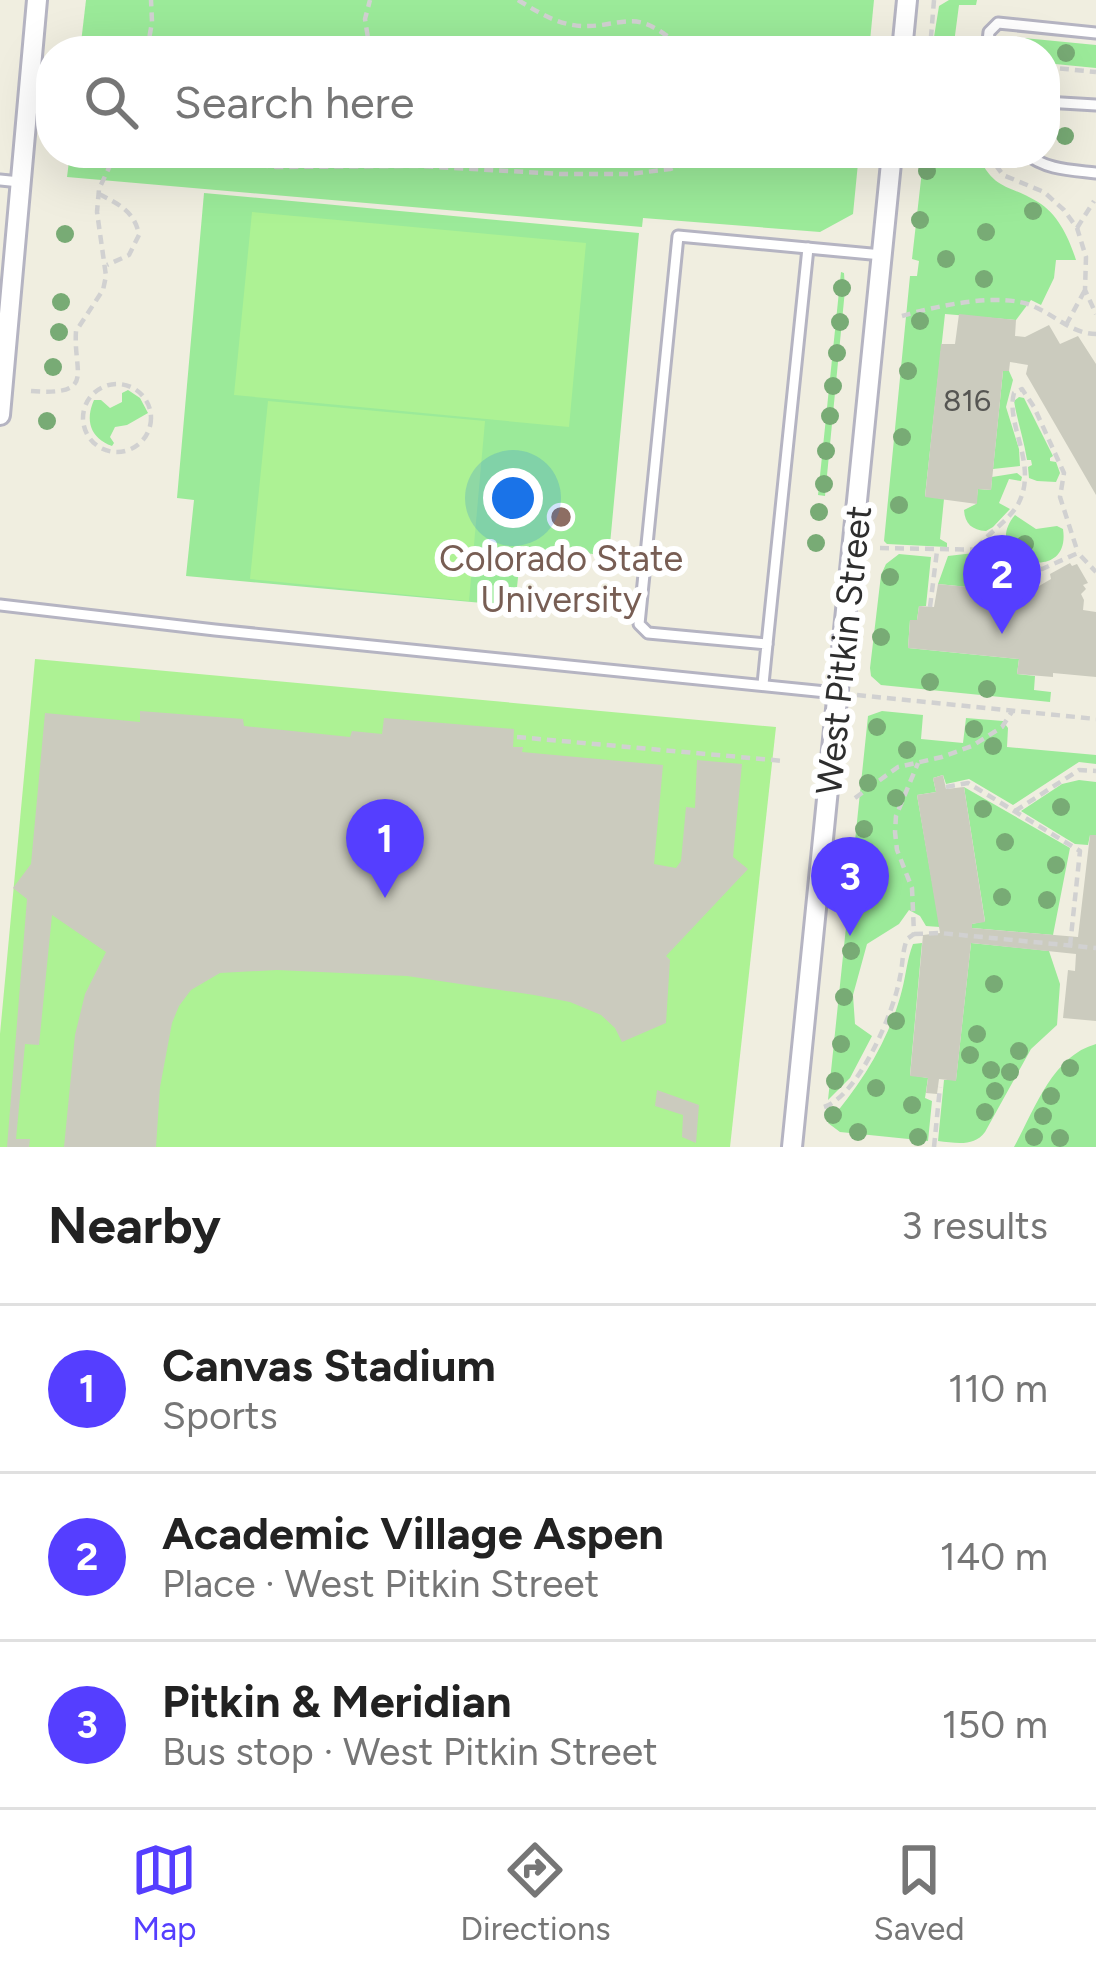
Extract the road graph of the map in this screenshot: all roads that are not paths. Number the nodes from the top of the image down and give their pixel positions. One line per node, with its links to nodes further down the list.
1 (37, 0): 11 (street)
2 (908, 0): 4 (street)
3 (1096, 32): 5 (lane)
4 (904, 36)
5 (989, 36)
6 (1060, 103): 7 (lane)
7 (1096, 105)
8 (891, 168): 13 (street, West Pitkin Street)
9 (1053, 168): 10 (lane)
10 (1096, 173)
11 (10, 181): 14 (street)
12 (808, 248): 13 (lane); 16 (lane); 16 (lane)
13 (882, 255): 18 (street, West Pitkin Street)
14 (0, 415)
15 (0, 605): 17 (lane)
16 (767, 644): 17 (lane)
17 (763, 684): 18 (lane)
18 (839, 693): 19 (street, West Pitkin Street)
19 (792, 1147)

